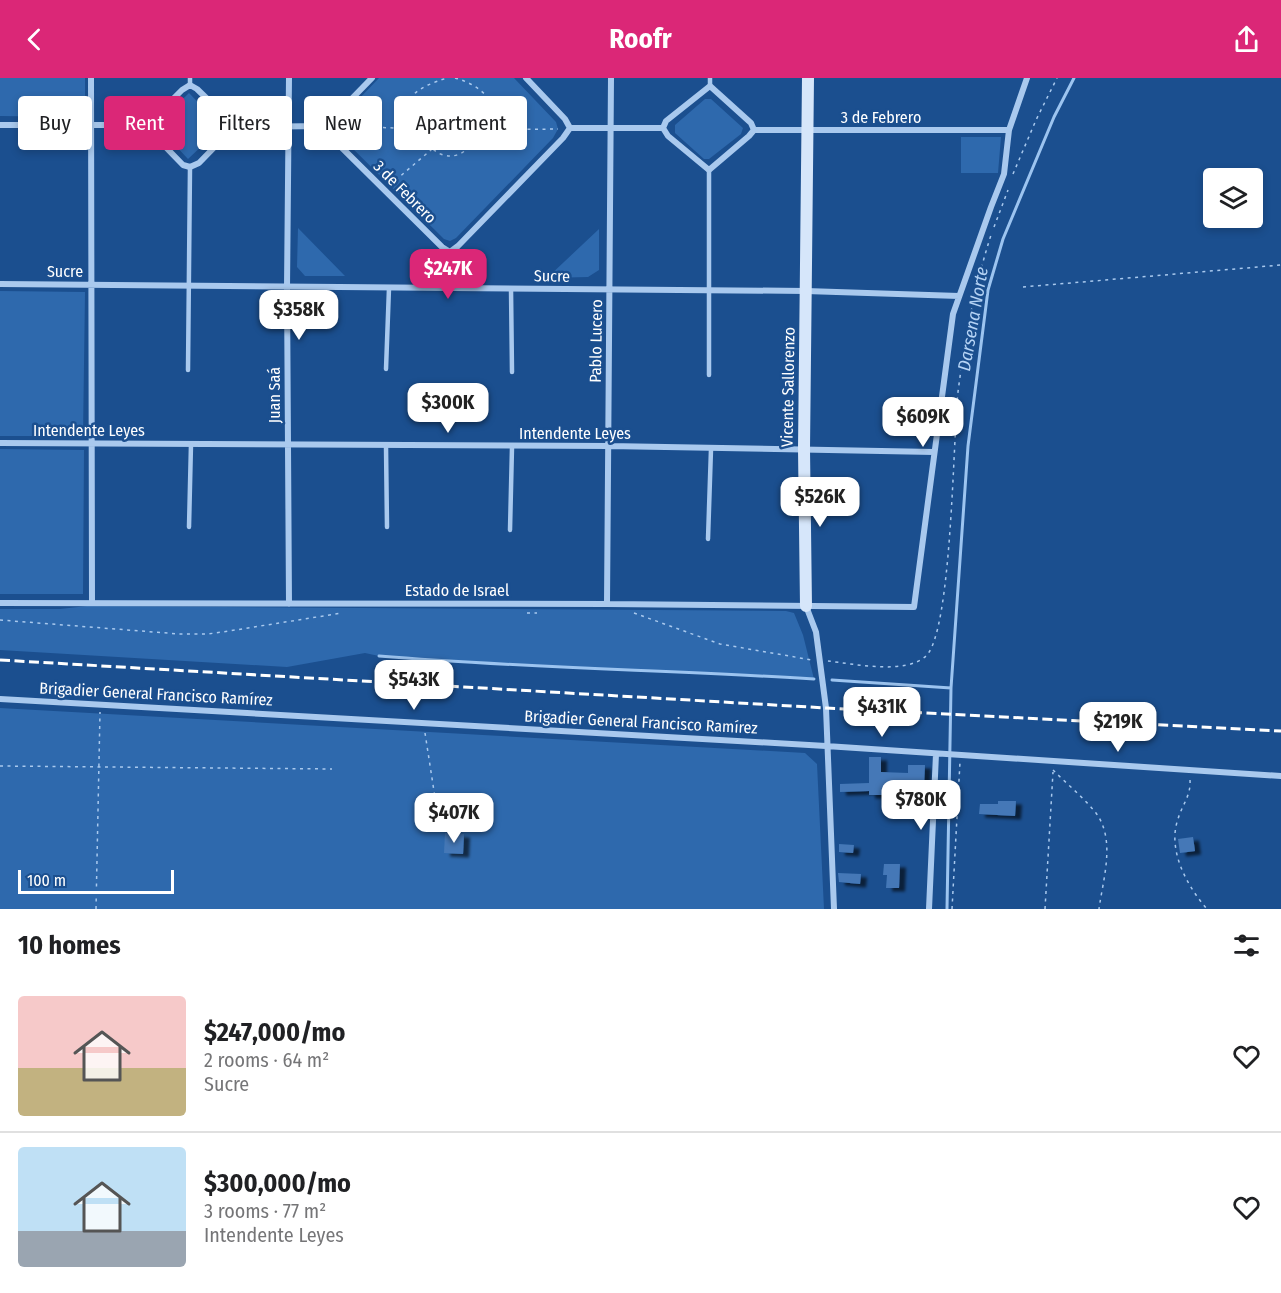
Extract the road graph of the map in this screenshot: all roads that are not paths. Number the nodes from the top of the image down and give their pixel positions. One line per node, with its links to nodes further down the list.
1 (91, 78): 10 (street)
2 (289, 78): 13 (street, Juan Saá)
3 (372, 78): 14 (street)
4 (526, 78): 17 (street)
5 (611, 78): 18 (street, Pablo Lucero)
6 (808, 78): 21 (street, Vicente Sallorenzo)
7 (1028, 78): 22 (street)
8 (190, 81): 11 (street); 12 (street)
9 (710, 82): 19 (street); 20 (street)
10 (91, 96)
11 (176, 96)
12 (204, 96)
13 (289, 96)
14 (354, 96)
15 (0, 125): 16 (street)
16 (18, 125)
17 (570, 128): 18 (street); 30 (street)
18 (612, 128): 19 (street); 38 (street, Pablo Lucero)
19 (663, 128): 29 (street)
20 (754, 130): 21 (street, 3 de Febrero); 29 (street)
21 (807, 130): 22 (street, 3 de Febrero); 40 (street, Vicente Sallorenzo)
22 (1009, 130): 41 (street)
23 (91, 150): 32 (street)
24 (168, 150): 28 (street)
25 (211, 150): 28 (street)
26 (290, 150): 34 (street, Juan Saá)
27 (344, 150): 30 (street, 3 de Febrero)
28 (190, 167): 33 (lane)
29 (709, 170): 39 (lane)
30 (450, 252): 36 (street)
31 (0, 284): 32 (street, Sucre)
32 (92, 285): 33 (street, Sucre); 47 (street)
33 (189, 286): 34 (street, Sucre); 43 (lane)
34 (287, 288): 35 (street, Sucre); 49 (street, Juan Saá)
35 (389, 288): 36 (street, Sucre); 42 (lane)
36 (449, 288): 37 (street, Sucre)
37 (511, 289): 38 (street, Sucre); 44 (lane)
38 (610, 290): 39 (street, Sucre); 51 (street, Pablo Lucero)
39 (710, 290): 40 (street, Sucre); 45 (lane)
40 (806, 291): 41 (street, Sucre); 54 (street, Vicente Sallorenzo)
41 (959, 296): 55 (street)
42 (386, 369)
43 (188, 370)
44 (512, 372)
45 (709, 375)
46 (0, 443): 47 (street, Intendente Leyes)
47 (92, 443): 48 (street, Intendente Leyes); 60 (street)
48 (191, 444): 49 (street, Intendente Leyes); 56 (lane)
49 (288, 445): 50 (street, Intendente Leyes); 62 (street, Juan Saá)
50 (386, 446): 52 (street, Intendente Leyes); 57 (lane)
51 (609, 446): 52 (street, Intendente Leyes); 53 (street, Intendente Leyes); 63 (street, Pablo Lucero)
52 (512, 447): 58 (lane)
53 (711, 449): 54 (street, Intendente Leyes); 59 (lane)
54 (804, 450): 55 (street, Intendente Leyes); 64 (street, Vicente Sallorenzo)
55 (934, 452): 64 (street, Estado de Israel)
56 (189, 527)
57 (387, 527)
58 (510, 530)
59 (708, 539)
60 (92, 602): 61 (street, Estado de Israel); 62 (street, Estado de Israel)
61 (0, 603)
62 (289, 604): 63 (street, Estado de Israel)
63 (607, 604): 64 (street, Estado de Israel)
64 (806, 606): 66 (street, Vicente Sallorenzo)
65 (0, 699): 66 (street, Brigadier General Francisco Ramírez)
66 (826, 746): 67 (street, Brigadier General Francisco Ramírez); 69 (street, Vicente Sallorenzo)
67 (936, 754): 68 (street, Brigadier General Francisco Ramírez); 70 (street)
68 (1281, 776)
69 (834, 909)
70 (929, 909)

